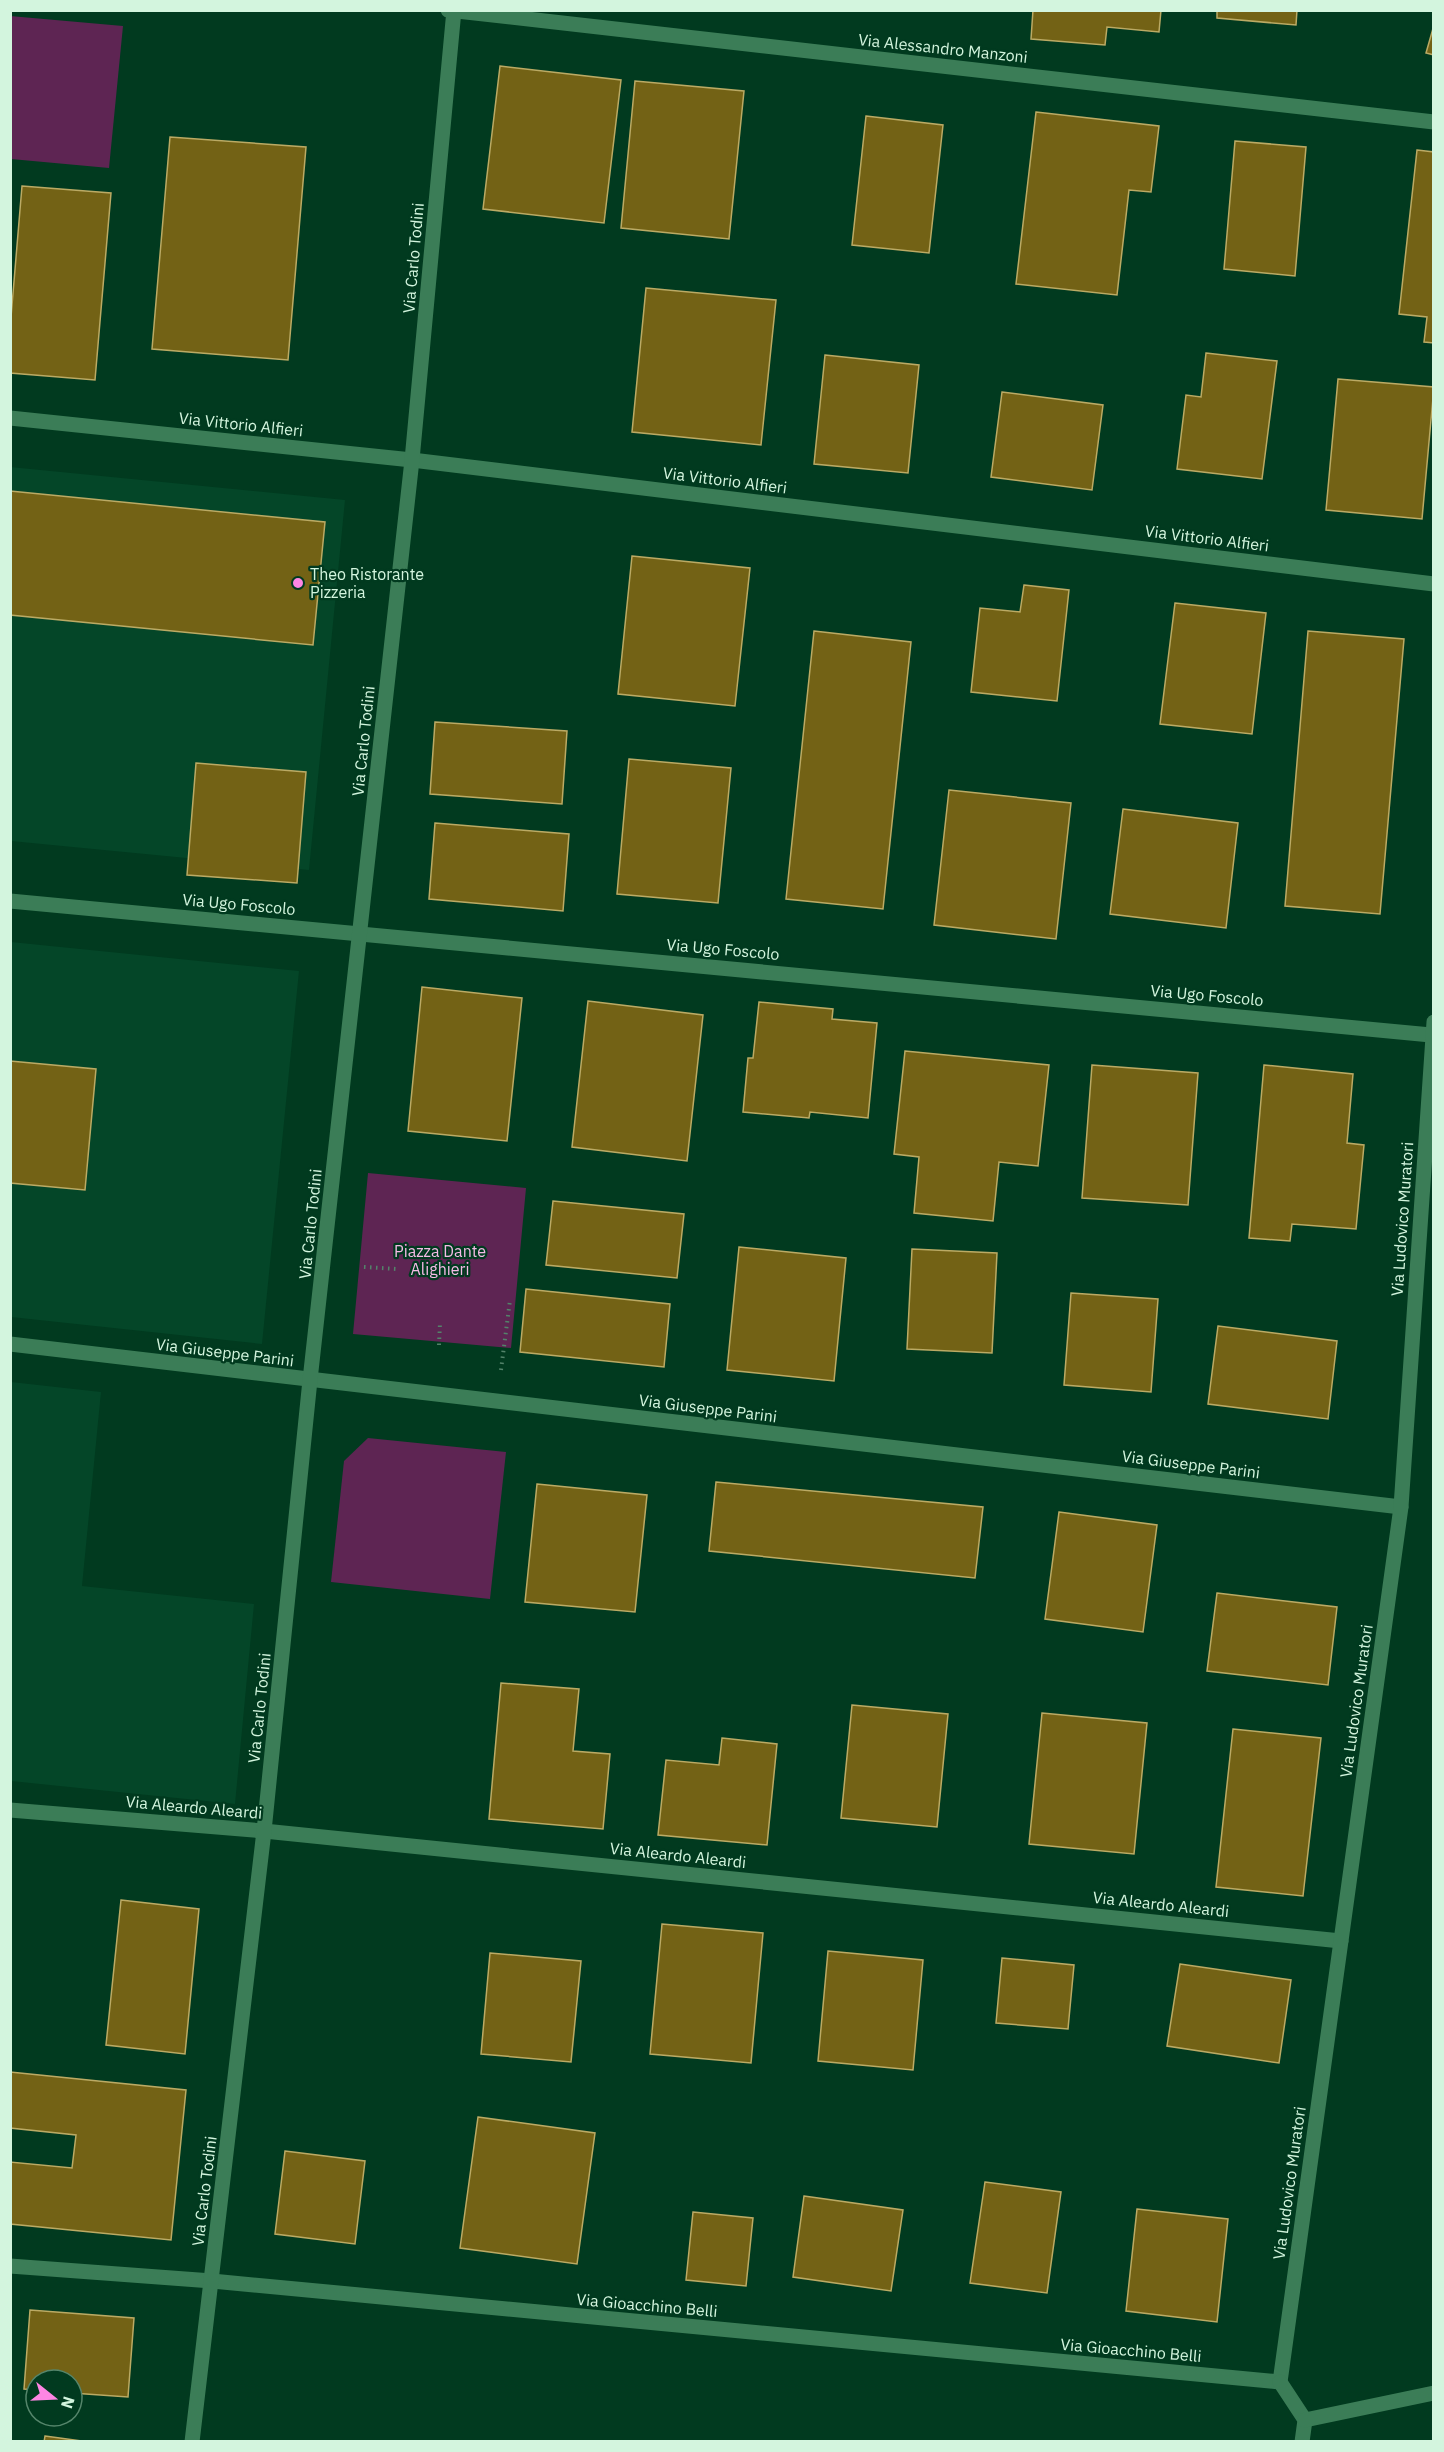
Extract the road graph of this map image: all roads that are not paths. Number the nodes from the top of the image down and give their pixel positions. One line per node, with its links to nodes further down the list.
1 (448, 10): 2 (street, Via Alessandro Manzoni)
2 (454, 11): 3 (street, Via Alessandro Manzoni); 5 (street, Via Carlo Todini)
3 (1434, 122)
4 (10, 418): 5 (street, Via Vittorio Alfieri)
5 (412, 460): 6 (street, Via Vittorio Alfieri); 8 (street, Via Carlo Todini)
6 (1434, 584)
7 (10, 901): 8 (street, Via Ugo Foscolo)
8 (360, 933): 9 (street, Via Ugo Foscolo); 11 (street, Via Carlo Todini)
9 (1432, 1028): 12 (street, Via Ludovico Muratori)
10 (10, 1344): 11 (street, Via Giuseppe Parini)
11 (310, 1380): 12 (street, Via Giuseppe Parini); 14 (street, Via Carlo Todini)
12 (1401, 1507): 15 (street, Via Ludovico Muratori)
13 (10, 1810): 14 (street, Via Aleardo Aleardi)
14 (264, 1831): 15 (street, Via Aleardo Aleardi); 17 (street, Via Carlo Todini)
15 (1341, 1941): 18 (street, Via Ludovico Muratori)
16 (10, 2266): 17 (street, Via Gioacchino Belli)
17 (212, 2282): 18 (street, Via Gioacchino Belli); 21 (street, Via Carlo Todini)
18 (1280, 2382): 20 (street)
19 (1434, 2393): 20 (street)
20 (1305, 2420): 22 (street)
21 (192, 2442)
22 (1302, 2442)

